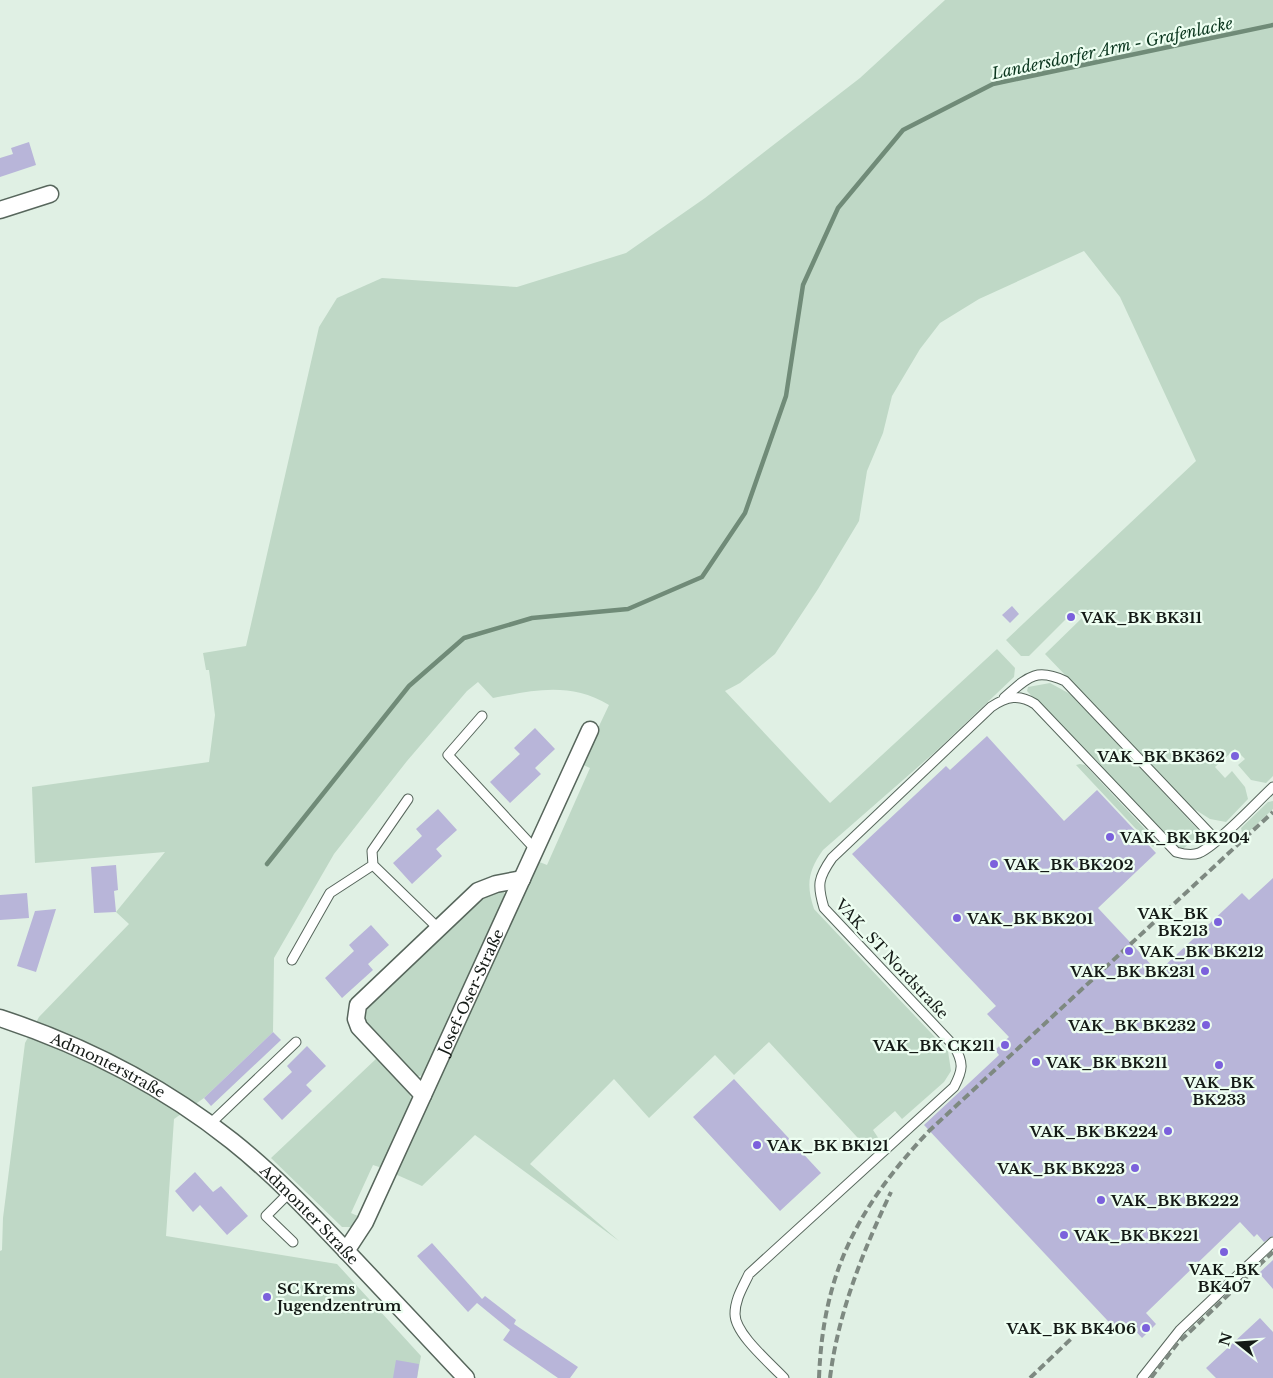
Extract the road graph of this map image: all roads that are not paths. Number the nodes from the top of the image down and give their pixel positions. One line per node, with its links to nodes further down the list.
1 (50, 194): 2 (street)
2 (0, 210)
3 (1002, 700): 8 (lane); 8 (lane, VAK_ST Nordstraße); 23 (lane, VAK_ST Nordstraße)
4 (482, 716): 9 (lane)
5 (590, 730): 9 (street, Josef-Oser-Straße)
6 (1273, 787): 8 (lane)
7 (408, 799): 10 (lane)
8 (1216, 840)
9 (536, 850): 11 (street, Josef-Oser-Straße)
10 (373, 865): 12 (lane); 13 (lane)
11 (522, 879): 12 (street); 16 (street, Josef-Oser-Straße)
12 (438, 928): 16 (street)
13 (292, 960)
14 (0, 1018): 17 (street, Admonterstraße)
15 (296, 1042): 17 (lane)
16 (423, 1095): 21 (street, Josef-Oser-Straße)
17 (210, 1124): 18 (street, Admonter Straße)
18 (290, 1192): 19 (lane); 21 (street, Admonter Straße)
19 (292, 1242)
20 (1273, 1242): 24 (lane)
21 (346, 1250): 22 (street, Admonter Straße)
22 (466, 1378)
23 (784, 1378)
24 (1142, 1378)

